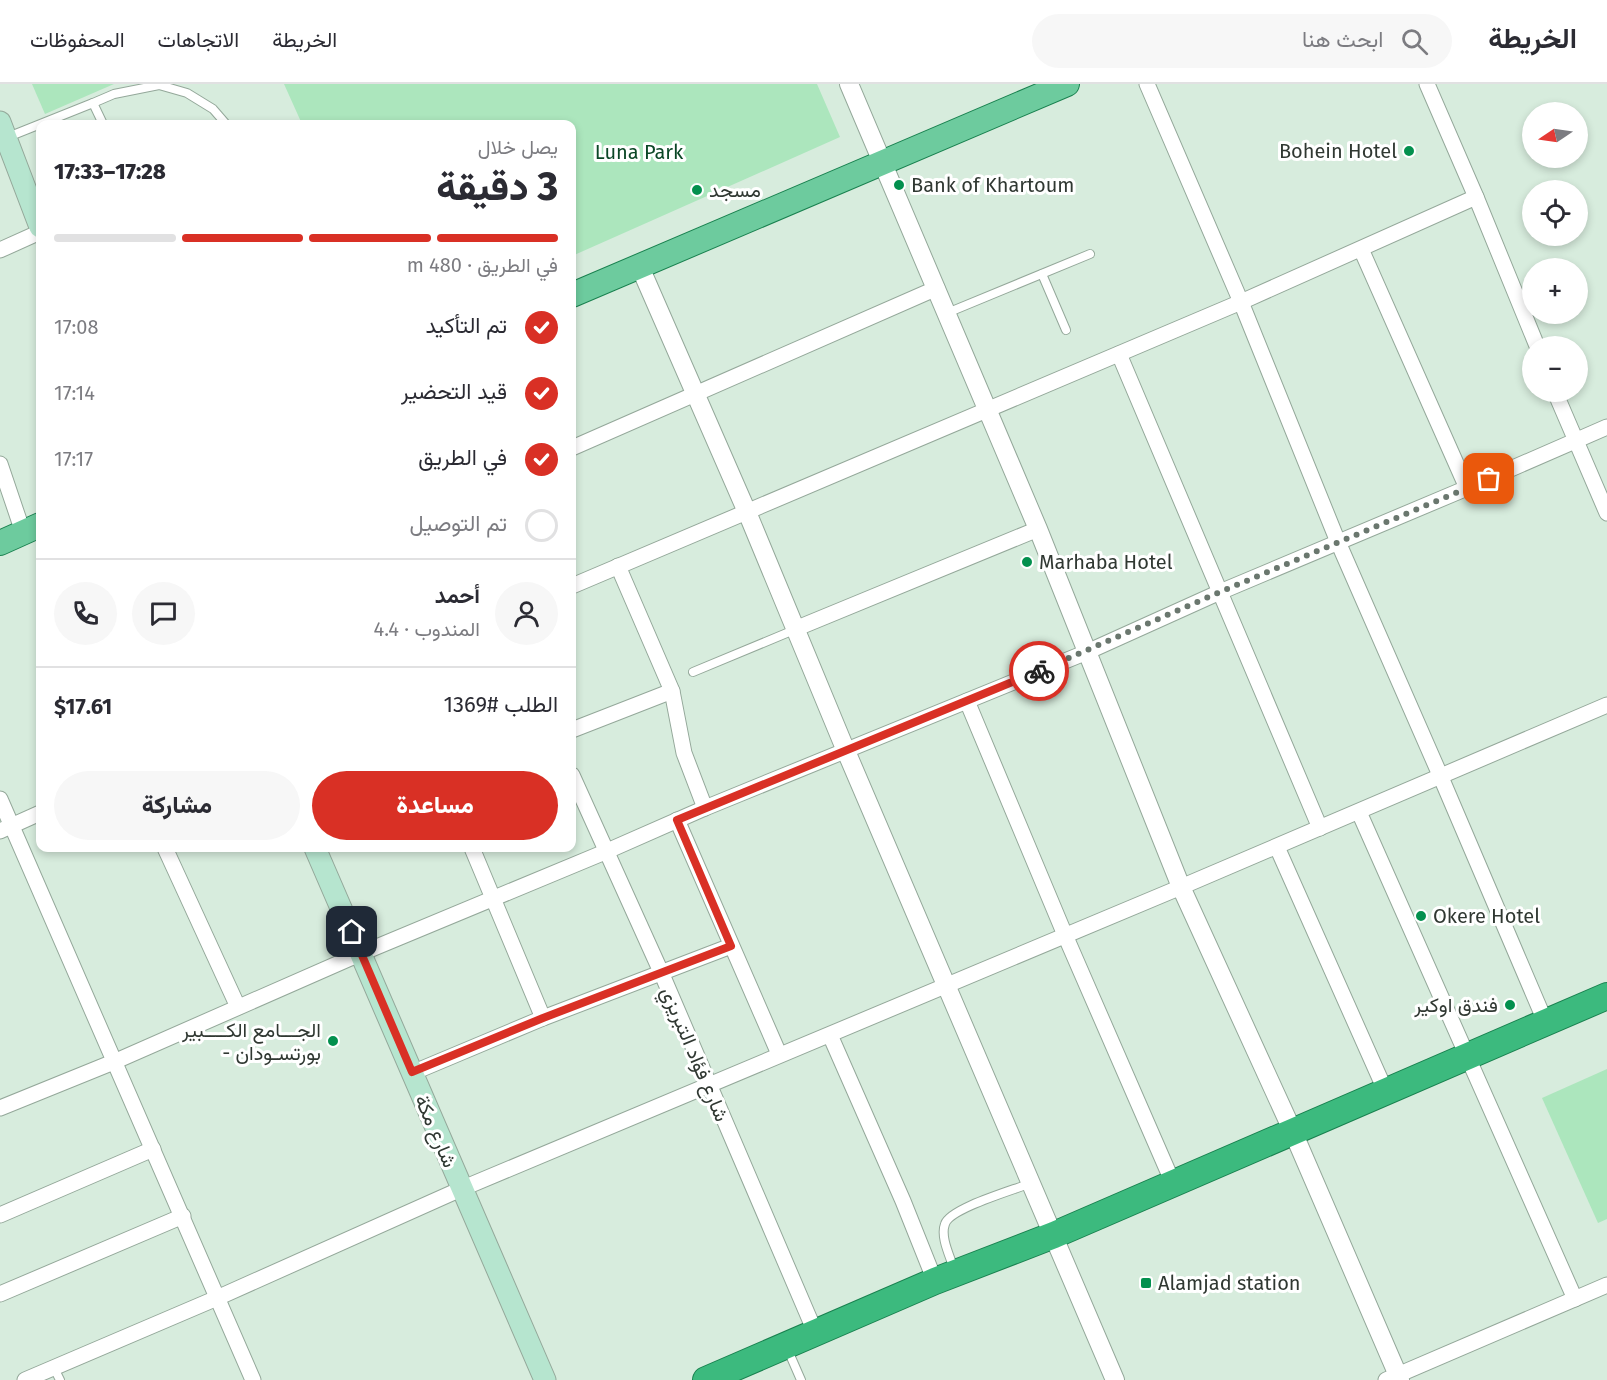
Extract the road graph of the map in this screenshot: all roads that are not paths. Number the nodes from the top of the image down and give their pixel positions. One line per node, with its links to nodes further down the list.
1 (849, 84): 11 (street)
2 (1068, 84): 11 (main road)
3 (1148, 84): 22 (street)
4 (1427, 84): 12 (street)
5 (93, 103): 6 (lane); 8 (lane); 9 (lane)
6 (36, 120)
7 (36, 120): 10 (lane)
8 (101, 120)
9 (223, 120)
10 (3, 130): 13 (main road)
11 (883, 163): 18 (main road); 20 (street)
12 (1476, 197): 15 (street); 25 (street)
13 (36, 217)
14 (36, 234): 16 (street)
15 (1361, 249): 22 (street); 34 (street)
16 (0, 250)
17 (1090, 254): 19 (lane)
18 (640, 267): 21 (main road); 27 (street)
19 (1042, 274): 23 (lane); 24 (lane)
20 (937, 288): 23 (street); 27 (street)
21 (576, 294)
22 (1241, 302): 26 (street); 39 (street)
23 (947, 313): 29 (street)
24 (1066, 330)
25 (1533, 336)
26 (1119, 354): 29 (street); 43 (street)
27 (696, 395): 32 (street); 35 (street)
28 (1559, 402): 31 (street)
29 (989, 410): 35 (street); 38 (street)
30 (1607, 427): 31 (street)
31 (1575, 441): 34 (street); 36 (street)
32 (576, 446)
33 (0, 464): 37 (street)
34 (1467, 488): 39 (street)
35 (747, 512): 41 (street); 44 (street)
36 (1607, 513)
37 (32, 529): 40 (main road)
38 (1038, 529): 44 (street); 45 (street)
39 (1338, 542): 43 (street); 52 (street)
40 (0, 543)
41 (618, 566): 42 (street); 47 (street)
42 (576, 584)
43 (1220, 592): 45 (street); 60 (street)
44 (795, 629): 46 (lane); 51 (street)
45 (1087, 652): 48 (street); 66 (street)
46 (693, 672)
47 (672, 691): 50 (street); 55 (street)
48 (967, 701): 51 (street); 68 (street)
49 (1607, 705): 52 (street)
50 (576, 728)
51 (846, 751): 55 (street); 72 (street)
52 (1440, 775): 56 (street); 76 (street)
53 (576, 784): 65 (street, شارع فؤاد التبريزي)
54 (0, 799): 59 (street)
55 (705, 808): 58 (street)
56 (1359, 812): 60 (street); 79 (street)
57 (36, 815): 59 (street)
58 (677, 820): 65 (street); 69 (street)
59 (5, 828): 80 (street)
60 (1320, 828): 61 (street)
61 (1277, 847): 66 (street); 83 (street)
62 (167, 852): 74 (street)
63 (317, 852): 70 (main road, شارع مكة)
64 (474, 852): 67 (street)
65 (605, 852): 67 (street); 71 (street, شارع فؤاد التبريزي)
66 (1181, 887): 68 (street); 85 (street)
67 (493, 898): 70 (street); 75 (street)
68 (1065, 934): 72 (street); 88 (street)
69 (731, 946): 71 (street); 78 (street)
70 (362, 953): 74 (street); 81 (main road, شارع مكة)
71 (661, 972): 75 (street); 82 (street, شارع فؤاد التبريزي)
72 (946, 984): 77 (street); 87 (street)
73 (1607, 996): 76 (highway)
74 (238, 1007): 80 (street)
75 (543, 1018): 81 (street)
76 (1545, 1022): 79 (highway)
77 (830, 1035): 78 (street); 93 (street)
78 (779, 1054): 82 (street)
79 (1466, 1056): 83 (highway); 97 (street)
80 (116, 1061): 84 (street); 86 (street)
81 (412, 1072): 89 (main road, شارع مكة)
82 (708, 1086): 89 (street); 98 (street, شارع فؤاد التبريزي)
83 (1386, 1092): 85 (highway)
84 (0, 1108)
85 (1293, 1132): 88 (highway); 101 (street)
86 (153, 1149): 90 (street); 91 (street)
87 (1031, 1183): 92 (street); 93 (lane)
88 (1173, 1183): 92 (highway)
89 (461, 1189): 96 (street); 104 (main road, شارع مكة)
90 (0, 1215)
91 (183, 1216): 95 (street); 96 (street)
92 (1054, 1235): 93 (highway); 107 (street)
93 (946, 1277): 98 (highway)
94 (1607, 1285): 97 (street)
95 (0, 1294)
96 (217, 1298): 100 (street); 103 (street)
97 (1575, 1299): 101 (street)
98 (816, 1334): 99 (highway)
99 (787, 1346): 105 (highway); 106 (lane)
100 (57, 1374): 102 (street)
101 (1394, 1378)
102 (25, 1380)
103 (253, 1380)
104 (545, 1380)
105 (706, 1380)
106 (801, 1380)
107 (1115, 1380)

